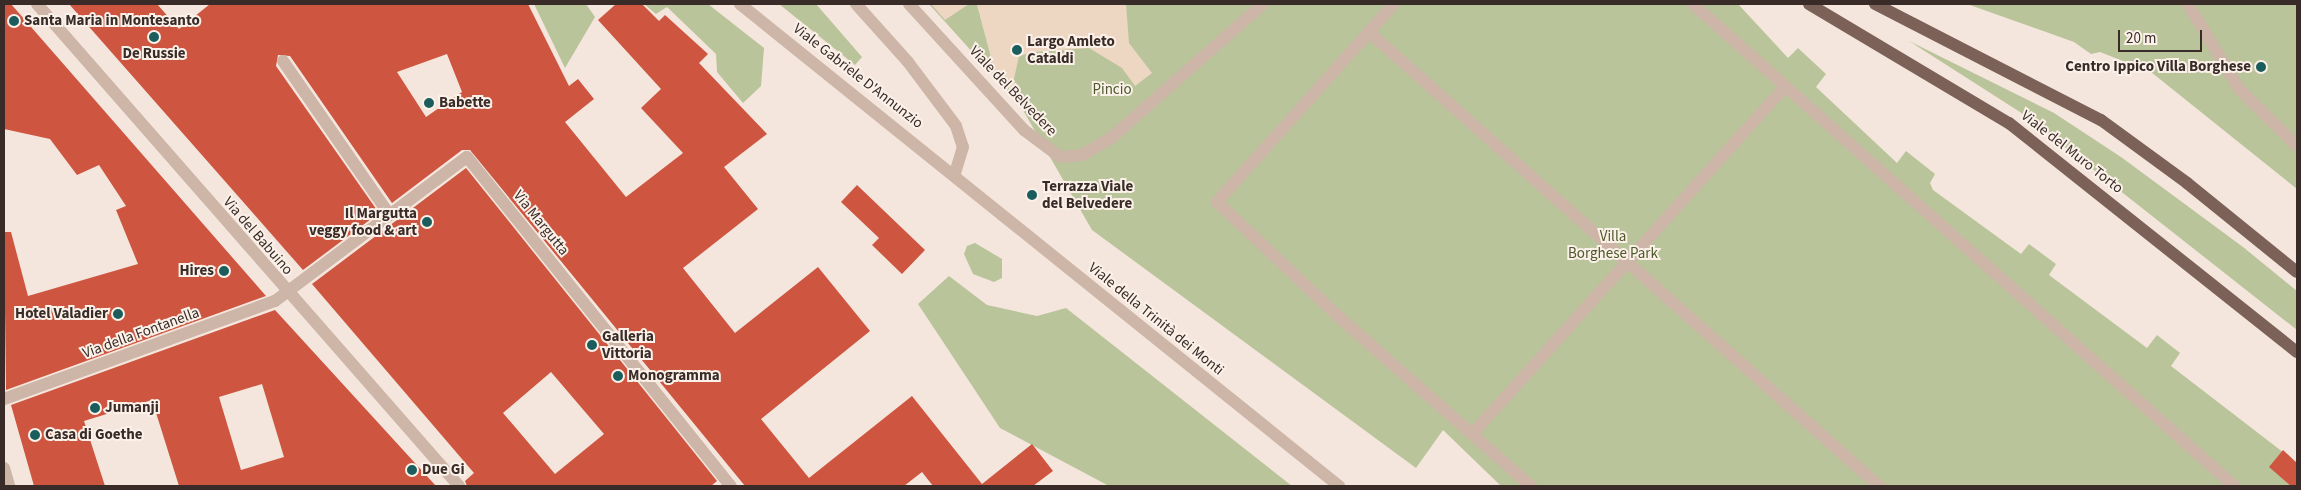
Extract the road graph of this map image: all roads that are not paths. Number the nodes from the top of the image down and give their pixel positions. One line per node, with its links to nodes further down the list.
1 (37, 4): 19 (street, Via del Babuino)
2 (740, 4): 15 (street, Viale Gabriele D'Annunzio)
3 (856, 4): 15 (street)
4 (909, 4): 5 (street, Viale del Belvedere)
5 (1263, 4)
6 (1394, 4): 11 (street)
7 (1693, 4): 13 (street)
8 (1809, 4): 20 (main road, Viale del Muro Torto)
9 (1875, 4): 18 (main road)
10 (2188, 4): 14 (street)
11 (1369, 32): 17 (street); 22 (street)
12 (283, 61): 16 (street)
13 (1785, 86): 17 (street); 30 (street)
14 (2297, 146)
15 (955, 174): 27 (street, Viale della Trinità dei Monti)
16 (390, 214): 19 (street, Via Margutta); 26 (street, Via Margutta)
17 (1628, 262): 22 (street); 29 (street)
18 (2297, 272)
19 (286, 292): 21 (street, Via della Fontanella); 25 (street, Via del Babuino)
20 (2297, 352)
21 (4, 399)
22 (1474, 432): 28 (street)
23 (4, 468): 24 (street)
24 (8, 486)
25 (459, 486)
26 (729, 486)
27 (1339, 486)
28 (1531, 486)
29 (1879, 486)
30 (2234, 486)

